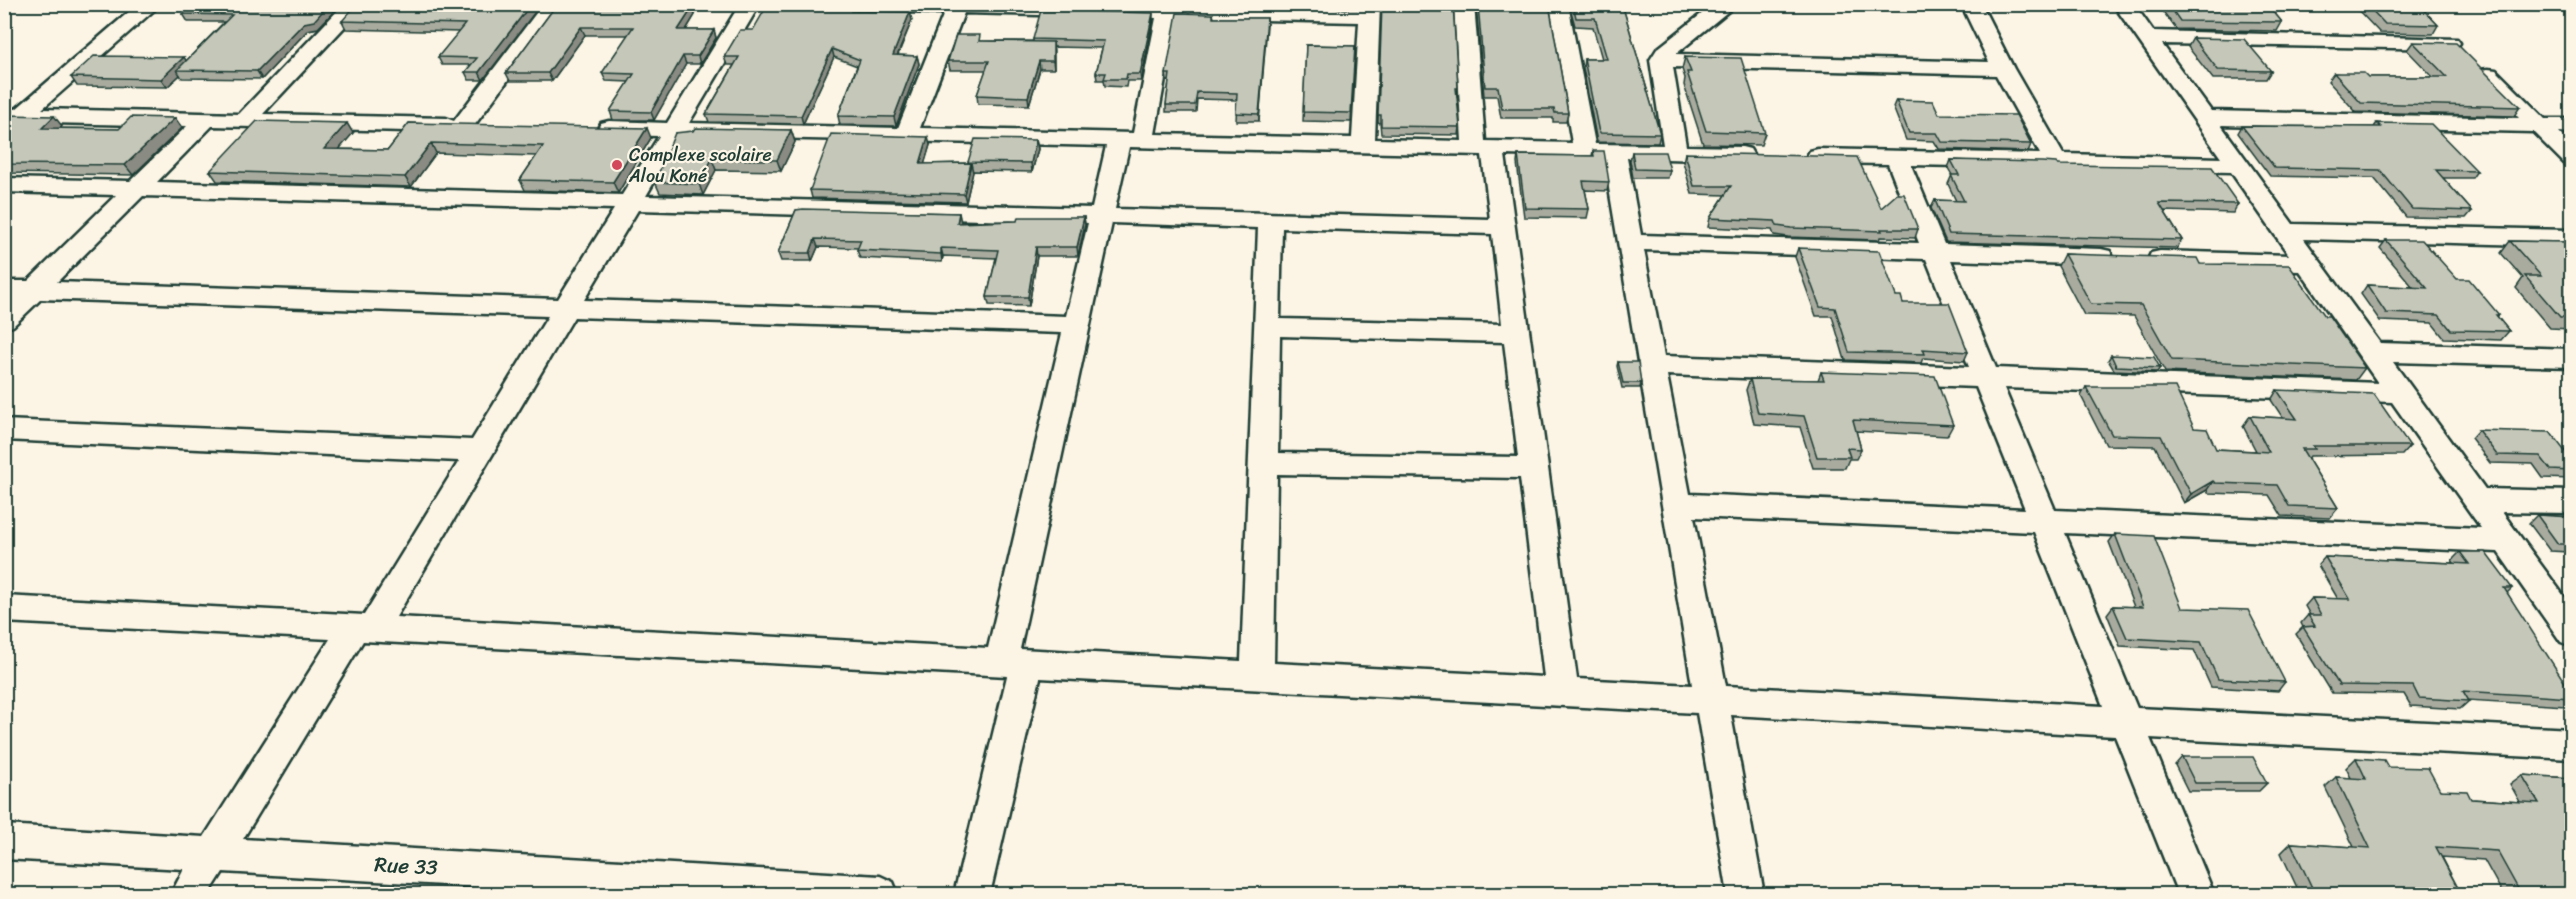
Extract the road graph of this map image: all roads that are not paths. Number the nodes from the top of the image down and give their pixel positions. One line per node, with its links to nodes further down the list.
1 (151, 4): 19 (street)
2 (356, 4): 22 (street)
3 (554, 4): 23 (street)
4 (750, 4): 28 (street)
5 (802, 4): 11 (street)
6 (1464, 4): 32 (street)
7 (1558, 4): 33 (street)
8 (1727, 4): 17 (street)
9 (1971, 4): 18 (street)
10 (2123, 4): 15 (street)
11 (957, 6): 12 (street); 29 (street)
12 (1168, 8): 13 (street); 30 (street)
13 (1370, 10): 31 (street)
14 (2432, 20): 16 (street)
15 (2146, 37): 16 (street); 20 (street)
16 (2464, 51): 24 (street)
17 (1661, 60): 18 (street); 35 (street)
18 (2003, 69): 40 (street)
19 (13, 115): 21 (street)
20 (2204, 118): 24 (street); 41 (street)
21 (207, 119): 22 (street); 43 (street)
22 (244, 120): 23 (street)
23 (463, 125): 25 (street)
24 (2539, 125): 26 (street); 39 (street)
25 (486, 126)
26 (2571, 126)
27 (592, 128): 28 (street)
28 (674, 130): 29 (street); 44 (street)
29 (906, 135): 30 (street)
30 (1131, 140): 31 (street); 45 (street)
31 (1363, 145): 32 (street)
32 (1484, 148): 33 (street); 47 (street)
33 (1584, 150): 34 (street)
34 (1614, 151): 35 (street); 50 (street)
35 (1676, 153): 36 (street)
36 (1758, 155)
37 (1793, 156): 38 (street)
38 (1897, 158): 40 (street); 51 (street)
39 (2571, 158)
40 (2055, 161): 41 (street)
41 (2238, 165): 48 (street)
42 (4, 185): 43 (street)
43 (138, 189): 44 (street); 54 (street)
44 (630, 202): 45 (street); 55 (street)
45 (1102, 215): 46 (street); 57 (street)
46 (1270, 220): 47 (street); 58 (street)
47 (1503, 226): 59 (street)
48 (2285, 231): 49 (street); 52 (street)
49 (2571, 238)
50 (1630, 242): 51 (street); 62 (street)
51 (1936, 253): 52 (street); 63 (street)
52 (2307, 263): 60 (street)
53 (4, 289): 54 (street)
54 (35, 290): 55 (street); 56 (street)
55 (567, 307): 57 (street); 66 (street)
56 (4, 320)
57 (1077, 325): 77 (street)
58 (1267, 327): 59 (street); 67 (street)
59 (1516, 333): 68 (street)
60 (2371, 352): 61 (street); 64 (street)
61 (2571, 358)
62 (1652, 365): 63 (street); 71 (street)
63 (1987, 379): 64 (street); 72 (street)
64 (2400, 393): 69 (street)
65 (4, 430): 66 (street)
66 (480, 451): 75 (street)
67 (1264, 463): 68 (street); 78 (street)
68 (1534, 468): 79 (street)
69 (2477, 500): 70 (street); 73 (street)
70 (2571, 502)
71 (1677, 505): 72 (street); 80 (street)
72 (2046, 523): 73 (street); 81 (street)
73 (2506, 541): 76 (street)
74 (4, 609): 75 (street)
75 (364, 628): 77 (street); 84 (street)
76 (2571, 633)
77 (1014, 662): 78 (street); 87 (street)
78 (1257, 675): 79 (street)
79 (1562, 691): 80 (street)
80 (1711, 698): 81 (street); 88 (street)
81 (2126, 722): 82 (street); 89 (street)
82 (2571, 744)
83 (4, 842): 84 (street, Rue 33)
84 (214, 855): 85 (street); 86 (street, Rue 33)
85 (189, 894)
86 (880, 894)
87 (972, 894)
88 (1746, 894)
89 (2196, 894)

